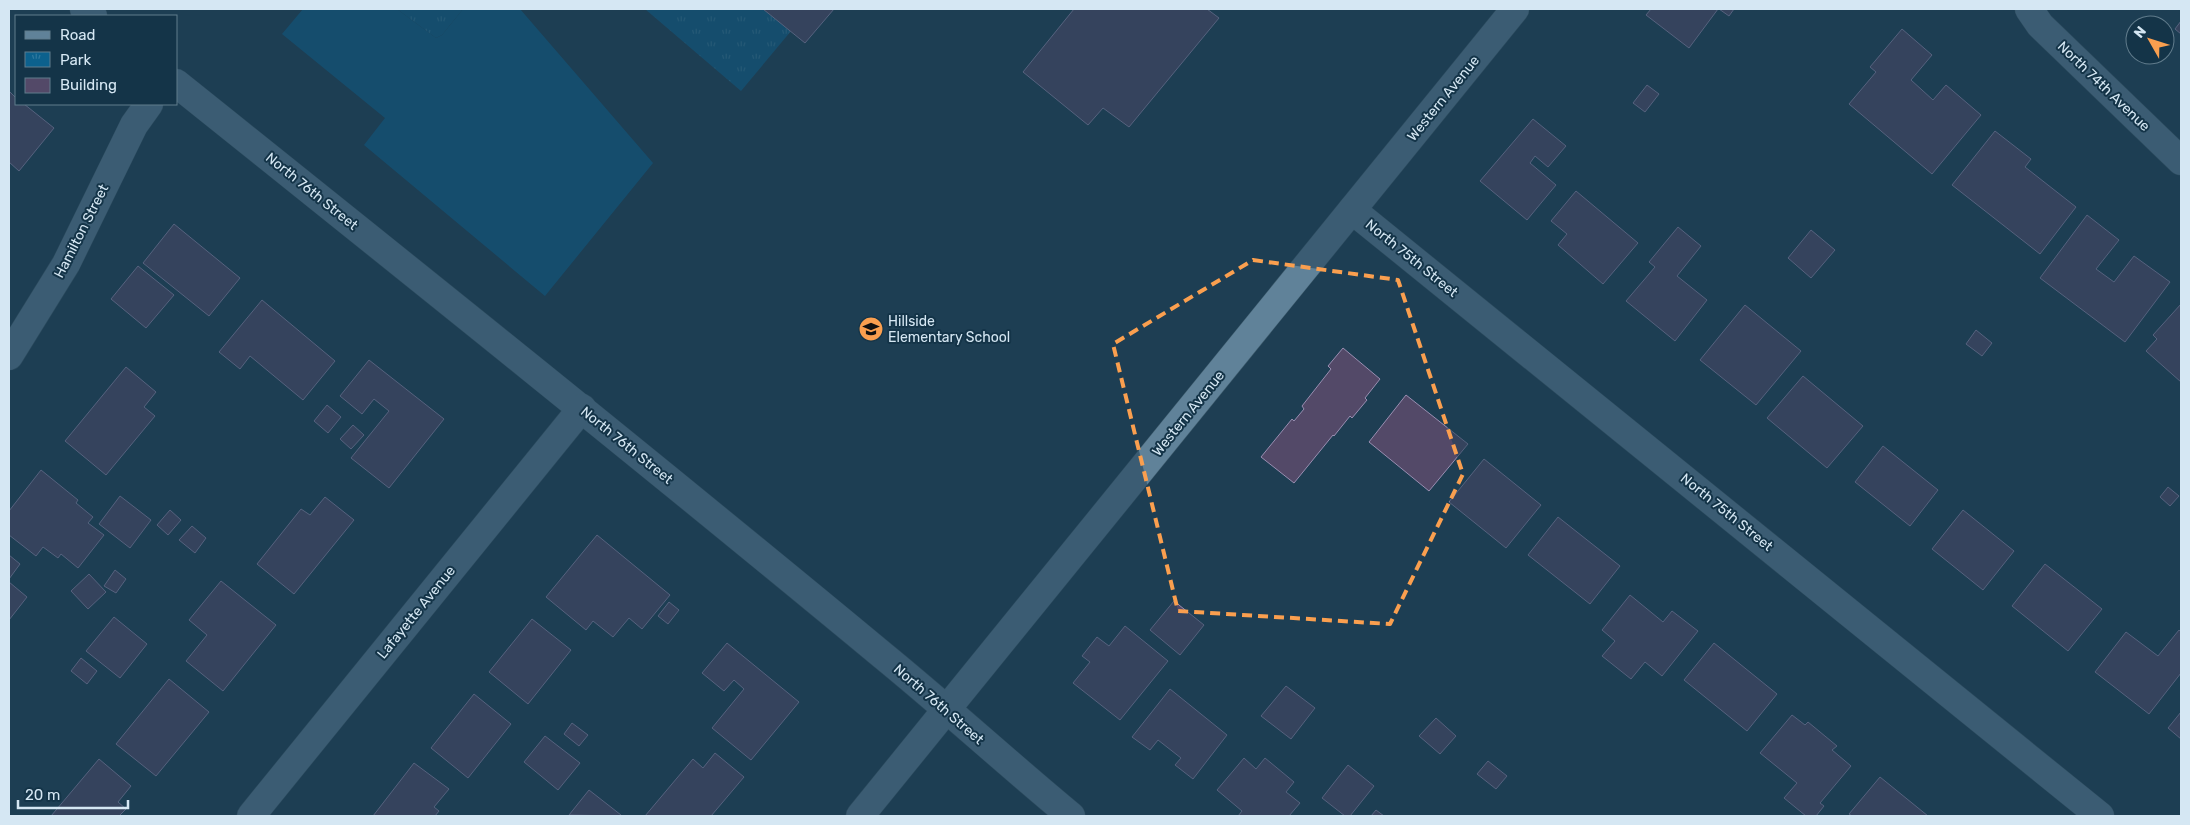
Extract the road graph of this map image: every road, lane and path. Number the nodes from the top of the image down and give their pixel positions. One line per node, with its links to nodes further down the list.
1 (1515, 9): 6 (street, Western Avenue)
2 (2028, 9): 5 (street, North 74th Avenue)
3 (178, 84): 8 (street, North 76th Street)
4 (148, 105): 7 (street, Hamilton Street)
5 (2181, 161)
6 (1352, 210): 9 (street, Western Avenue); 13 (street, North 75th Street)
7 (9, 356)
8 (582, 408): 9 (street, North 76th Street); 10 (street, Lafayette Avenue)
9 (947, 709): 11 (street, Western Avenue); 12 (street, North 76th Street)
10 (251, 816)
11 (860, 816)
12 (1071, 816)
13 (2100, 816)

